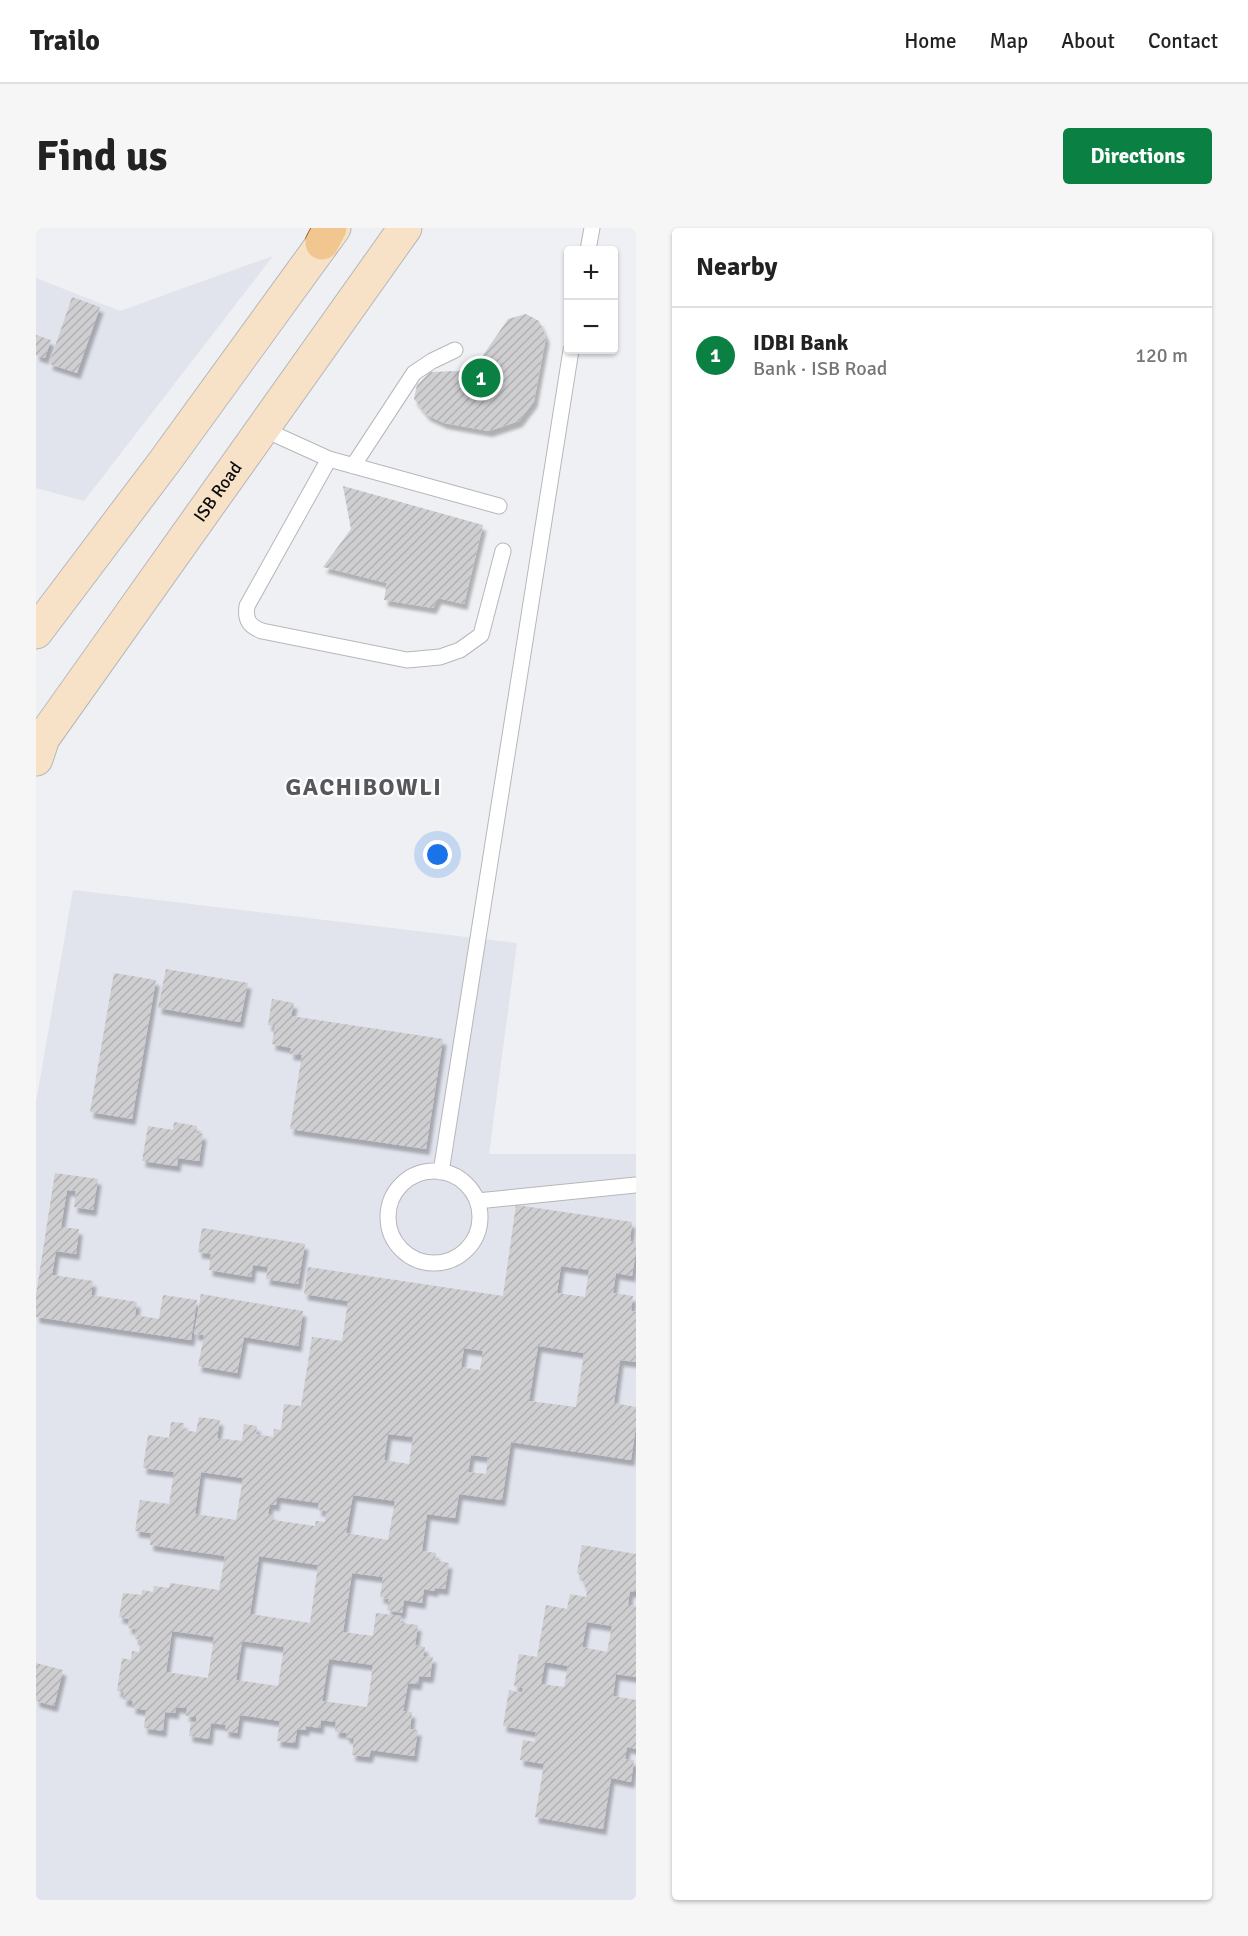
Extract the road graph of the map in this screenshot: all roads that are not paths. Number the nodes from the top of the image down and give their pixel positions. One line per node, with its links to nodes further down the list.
1 (405, 228): 7 (main road, ISB Road)
2 (592, 228): 4 (lane)
3 (329, 233): 12 (main road)
4 (589, 246)
5 (455, 350): 9 (lane)
6 (570, 354): 14 (lane)
7 (263, 429): 8 (lane); 13 (main road, ISB Road)
8 (329, 459): 9 (lane); 11 (lane)
9 (353, 466): 10 (lane)
10 (499, 506)
11 (503, 551)
12 (36, 632)
13 (36, 759)
14 (441, 1173): 16 (lane); 16 (lane)
15 (636, 1185): 16 (lane)
16 (477, 1201)

